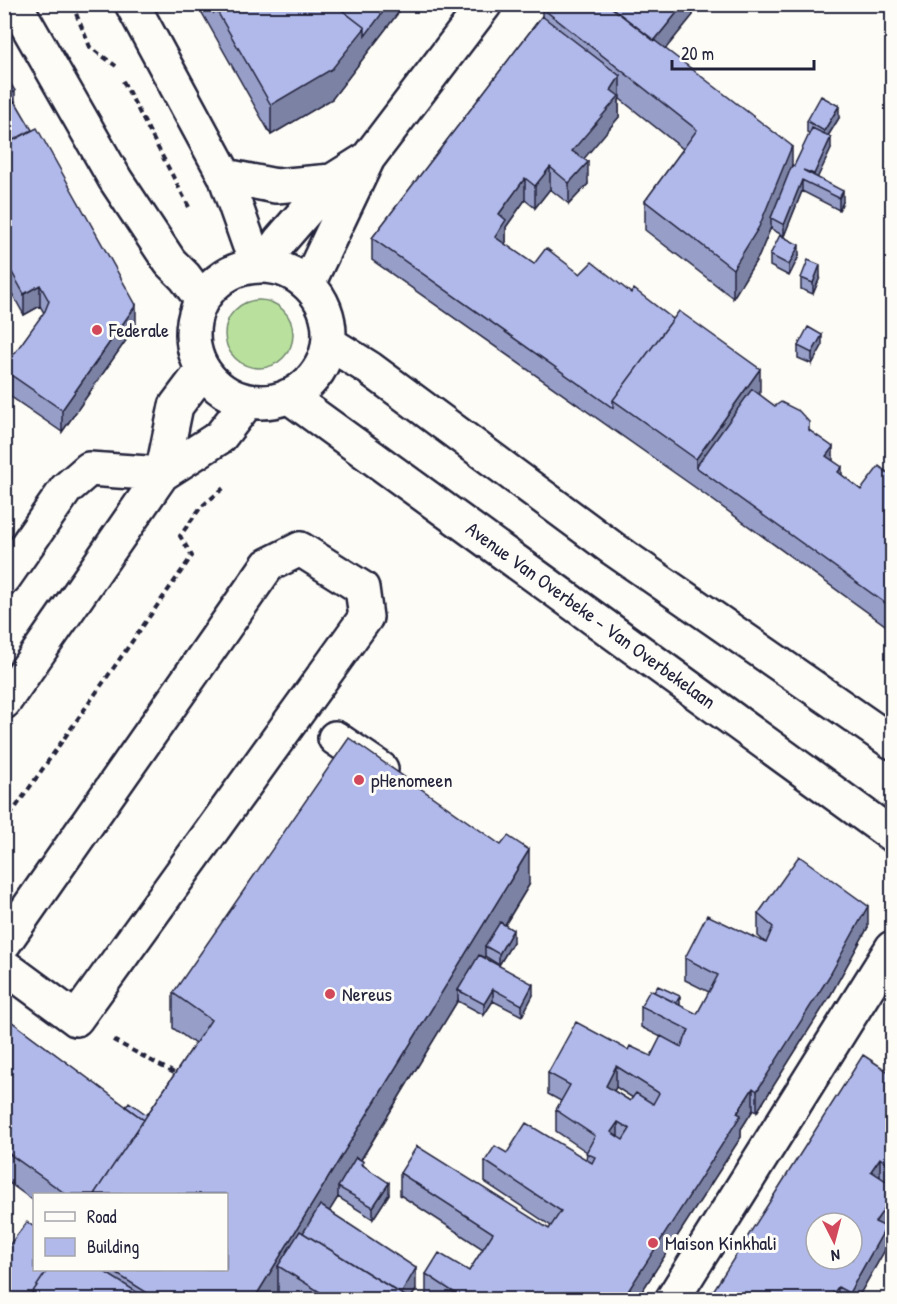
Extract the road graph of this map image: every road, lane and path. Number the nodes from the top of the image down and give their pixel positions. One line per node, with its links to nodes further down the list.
1 (15, 4): 11 (street)
2 (72, 4): 8 (path)
3 (132, 4): 6 (street)
4 (485, 4): 5 (street)
5 (368, 158): 7 (street); 10 (street)
6 (225, 176): 7 (street); 9 (street)
7 (332, 181): 9 (street)
8 (190, 209)
9 (263, 265): 10 (street); 11 (street)
10 (308, 284): 12 (street)
11 (202, 300): 13 (street)
12 (329, 343): 14 (street); 21 (street)
13 (204, 370): 15 (street); 16 (street)
14 (288, 396): 15 (street); 24 (street, Avenue Van Overbeke - Van Overbekelaan)
15 (248, 401): 16 (street)
16 (162, 474): 18 (street); 19 (street)
17 (227, 484): 23 (path)
18 (4, 578)
19 (4, 702)
20 (335, 738): 22 (street)
21 (892, 742)
22 (403, 784)
23 (4, 824)
24 (892, 835)
25 (4, 943): 28 (street)
26 (892, 948): 30 (street)
27 (4, 966): 28 (street)
28 (76, 1019): 29 (path)
29 (183, 1078)
30 (672, 1299)

